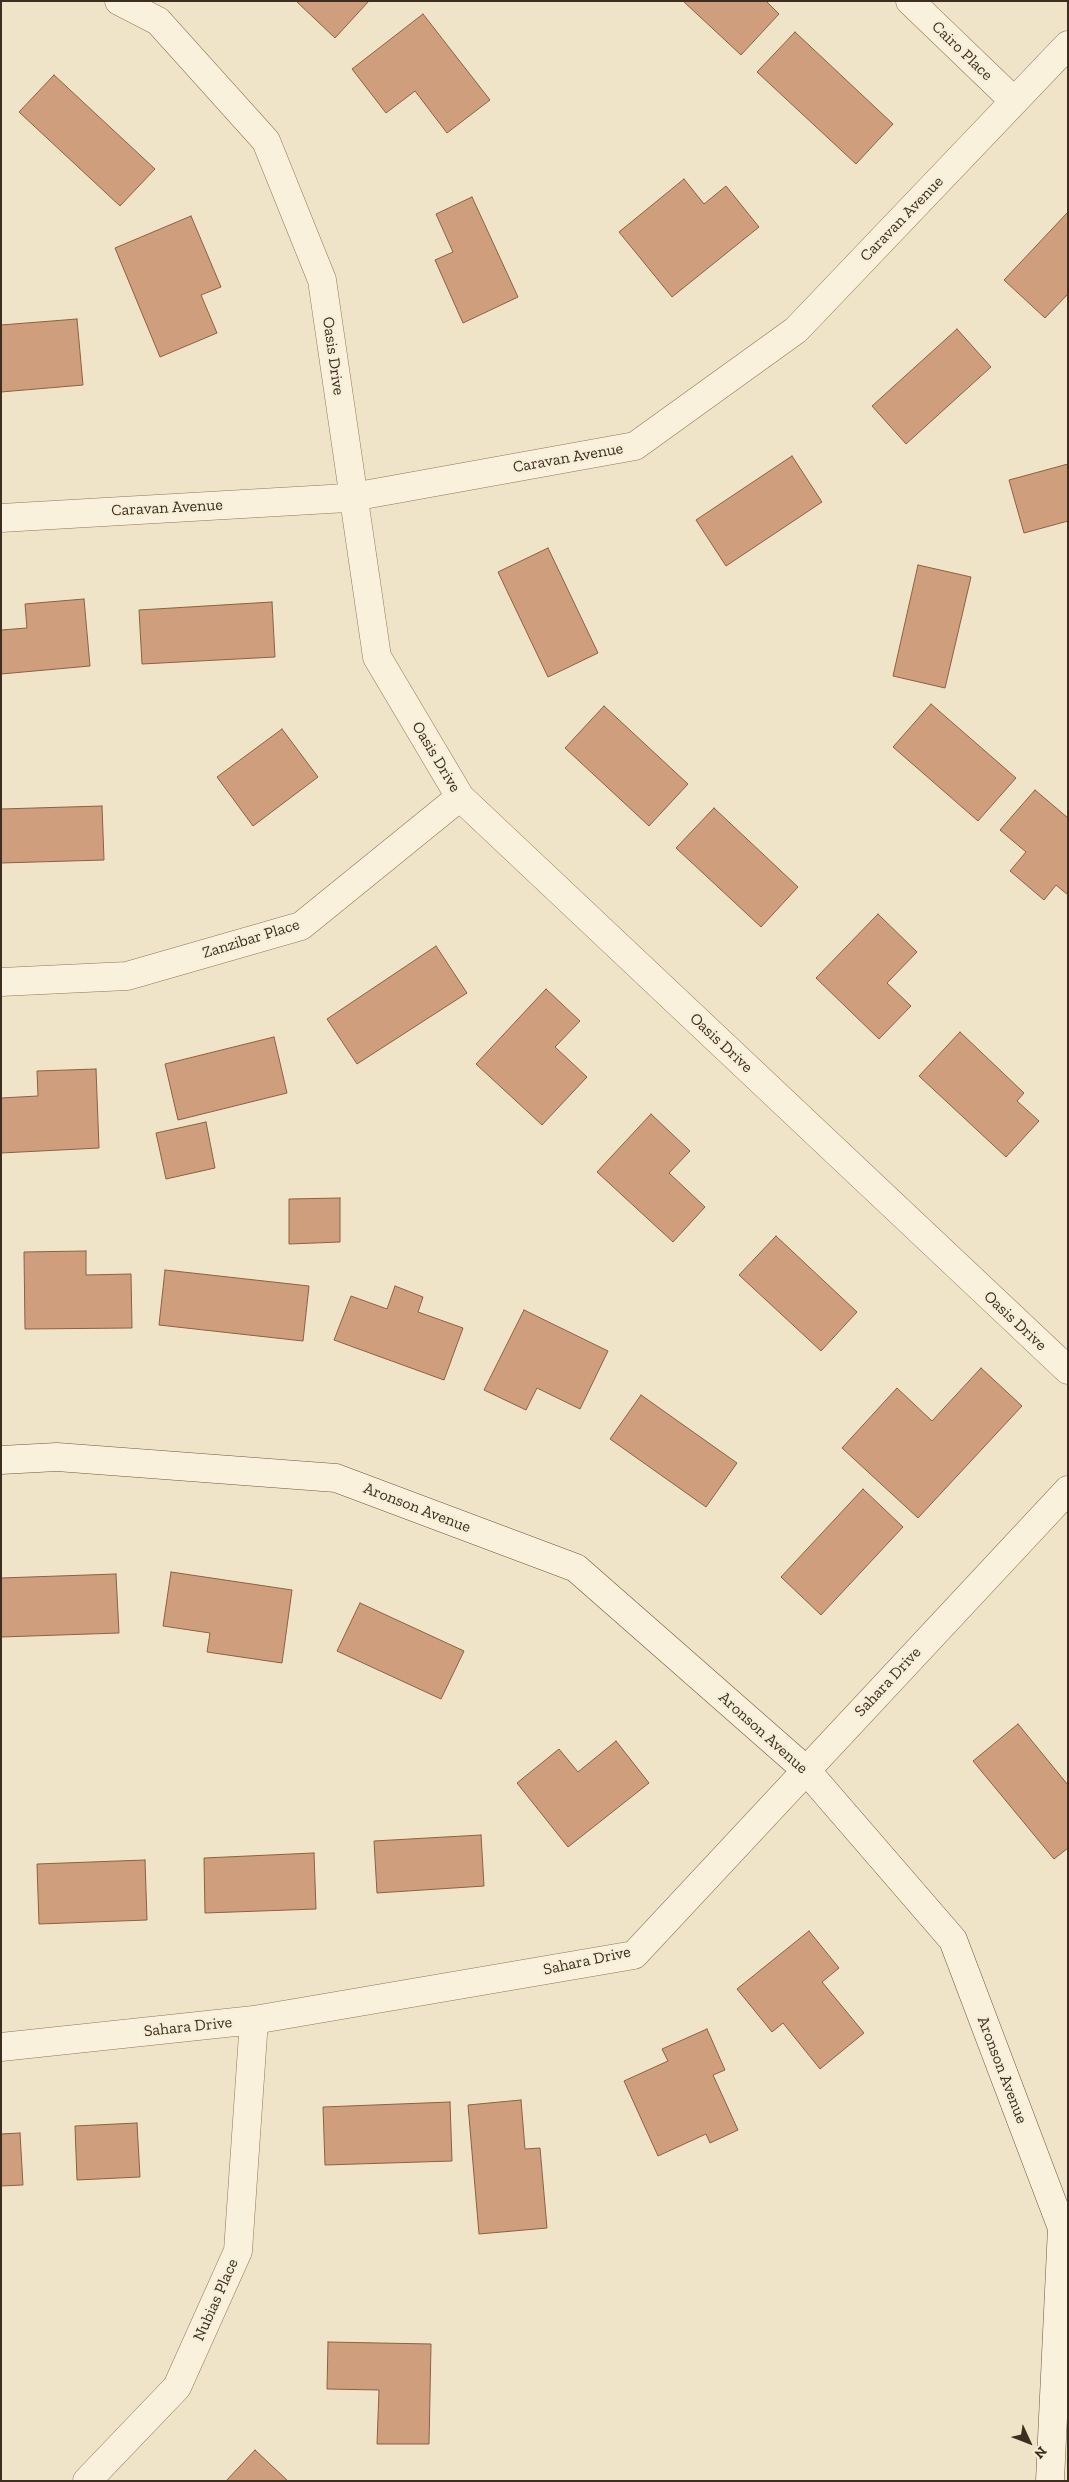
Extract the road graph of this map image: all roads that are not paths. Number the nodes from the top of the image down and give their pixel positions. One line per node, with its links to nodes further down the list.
1 (119, 1): 5 (street, Oasis Drive)
2 (910, 1): 4 (street, Cairo Place)
3 (1068, 45): 4 (street, Caravan Avenue)
4 (1014, 101): 5 (street, Caravan Avenue)
5 (354, 496): 6 (street, Caravan Avenue); 7 (street, Oasis Drive)
6 (1, 518)
7 (460, 797): 8 (street, Zanzibar Place); 9 (street, Oasis Drive)
8 (1, 982)
9 (1068, 1370)
10 (1, 1460): 12 (street, Aronson Avenue)
11 (1068, 1490): 12 (street, Sahara Drive)
12 (806, 1770): 13 (street, Sahara Drive); 16 (street, Aronson Avenue)
13 (254, 2020): 14 (street, Sahara Drive); 15 (street, Nubias Place)
14 (1, 2047)
15 (88, 2481)
16 (1050, 2481)

